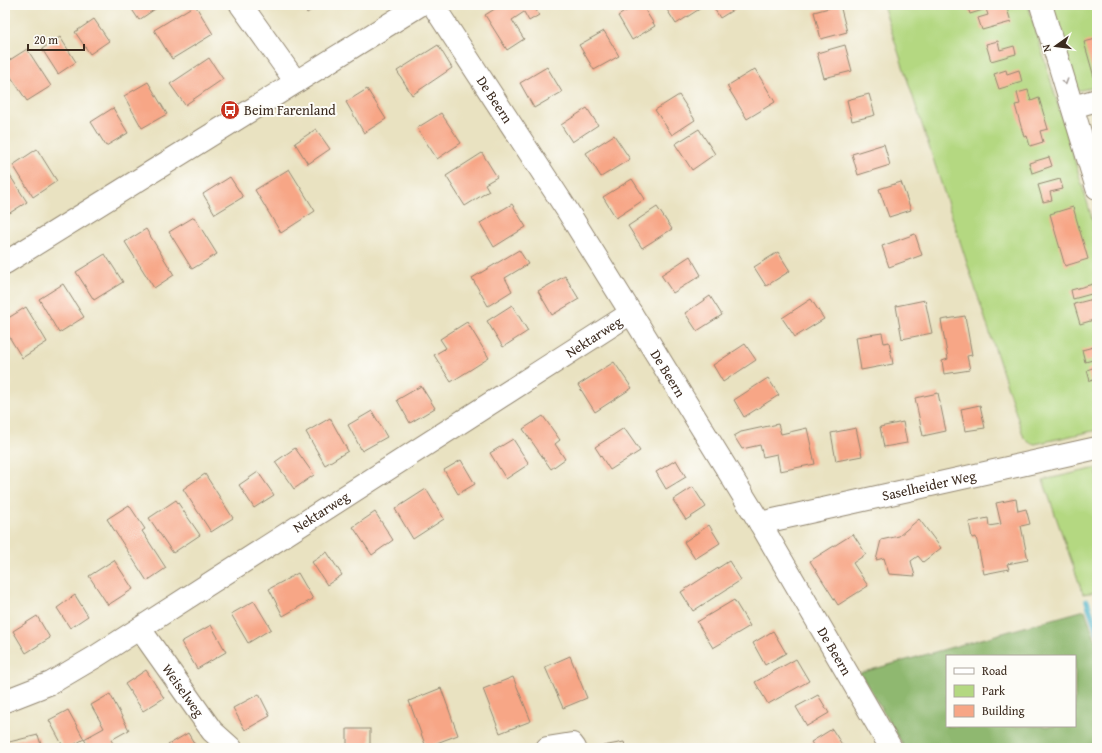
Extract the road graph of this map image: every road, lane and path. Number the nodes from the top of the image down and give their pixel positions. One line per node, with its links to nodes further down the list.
1 (241, 5): 5 (street)
2 (420, 5): 5 (street)
3 (433, 5): 10 (street, De Beern)
4 (1041, 5): 7 (street, one-way to 7)
5 (296, 82): 9 (street)
6 (1097, 100): 7 (street)
7 (1073, 107): 8 (street)
8 (1097, 188)
9 (5, 263)
10 (631, 312): 12 (street, De Beern); 13 (street, Nektarweg)
11 (1097, 448): 12 (street, Saselheider Weg)
12 (760, 523): 18 (street, De Beern)
13 (140, 629): 14 (street, Nektarweg); 15 (street, Weiselweg)
14 (5, 701)
15 (231, 748)
16 (547, 748): 17 (street)
17 (575, 748)
18 (891, 748)

